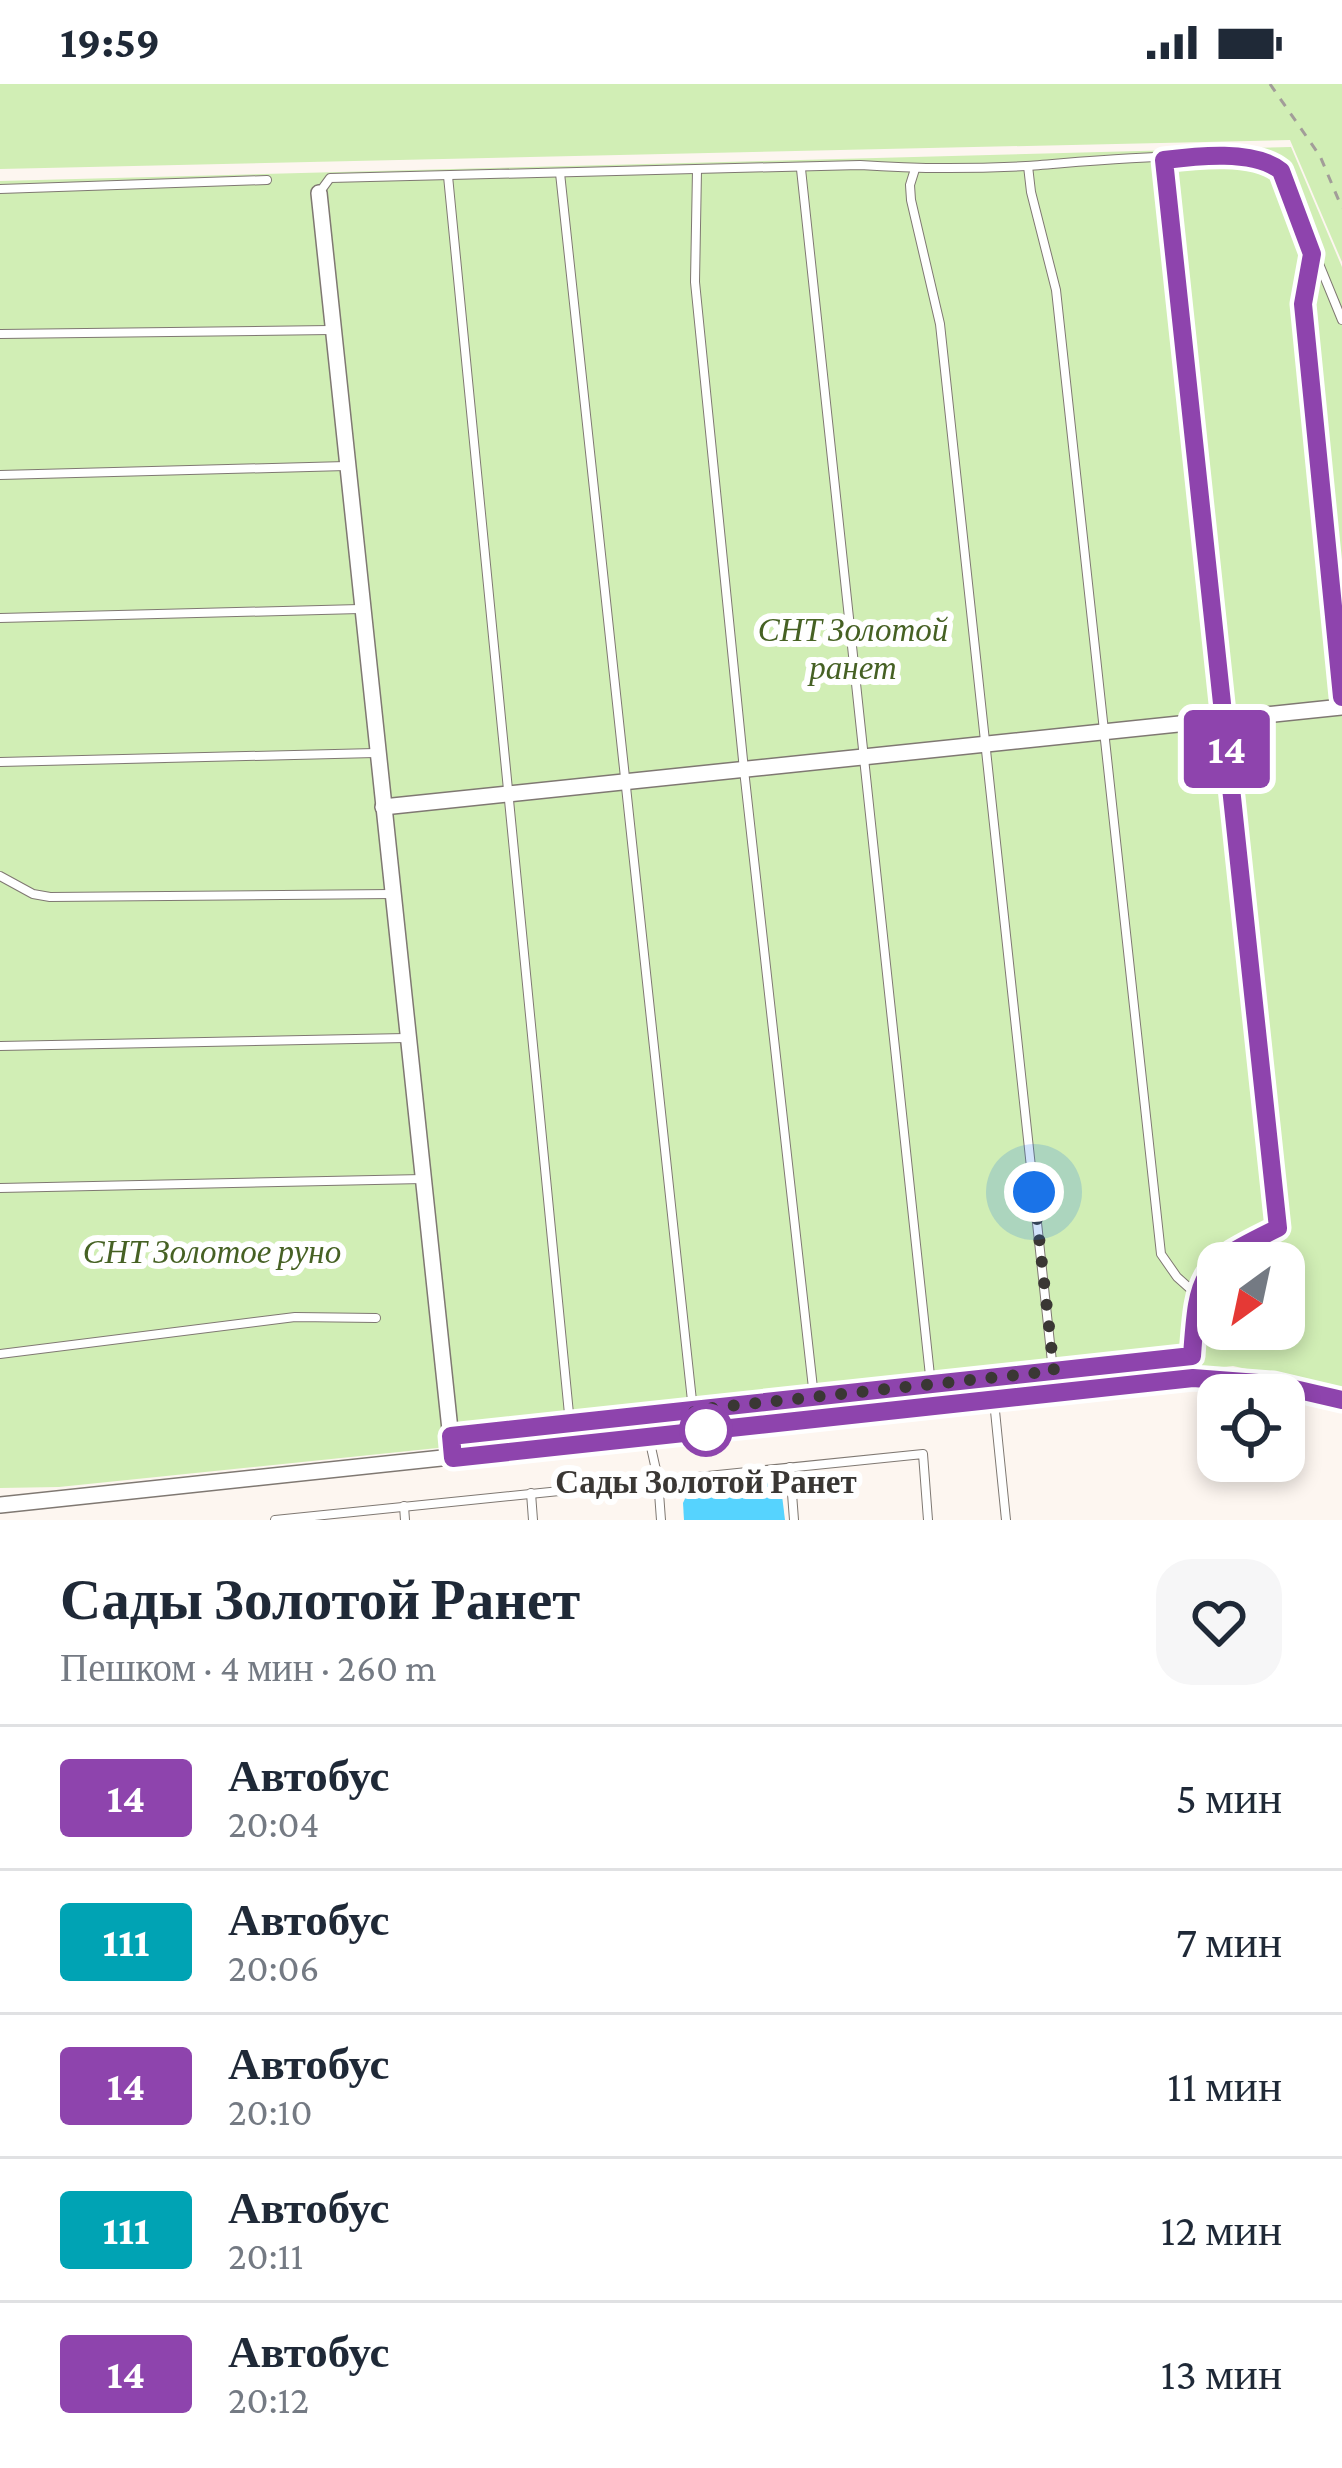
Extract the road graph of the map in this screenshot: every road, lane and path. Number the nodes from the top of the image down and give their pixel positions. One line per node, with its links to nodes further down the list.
1 (1270, 84): 12 (path)
2 (1164, 160): 3 (lane); 13 (lane); 23 (lane)
3 (1028, 166): 6 (lane); 24 (lane)
4 (801, 169): 5 (lane); 6 (lane); 27 (lane)
5 (697, 170): 7 (lane); 29 (lane)
6 (915, 170): 25 (lane)
7 (560, 173): 8 (lane); 30 (lane)
8 (448, 176): 11 (lane); 31 (lane)
9 (267, 180): 10 (lane)
10 (0, 189)
11 (319, 193): 15 (street)
12 (1342, 208)
13 (1312, 254): 14 (lane); 21 (lane)
14 (1342, 320)
15 (332, 330): 16 (lane); 17 (street)
16 (0, 334)
17 (346, 466): 18 (lane); 19 (street)
18 (0, 475)
19 (362, 609): 20 (lane); 26 (street)
20 (0, 618)
21 (1342, 697)
22 (1342, 707): 23 (street)
23 (1224, 720): 24 (street); 39 (lane)
24 (1104, 732): 25 (street); 39 (lane)
25 (984, 745): 27 (street); 42 (lane)
26 (377, 752): 28 (lane); 32 (street)
27 (862, 757): 29 (street); 43 (lane)
28 (0, 762)
29 (744, 770): 30 (street); 44 (lane)
30 (625, 782): 31 (street); 47 (lane)
31 (505, 794): 32 (street); 48 (lane)
32 (383, 807): 34 (street)
33 (0, 876): 34 (lane)
34 (392, 894): 35 (street)
35 (408, 1037): 36 (lane); 37 (street)
36 (0, 1046)
37 (423, 1179): 38 (lane); 49 (street)
38 (0, 1188)
39 (1196, 1294): 42 (lane)
40 (376, 1318): 41 (lane)
41 (0, 1354)
42 (1054, 1371): 43 (lane)
43 (932, 1384): 44 (lane)
44 (814, 1397): 47 (lane)
45 (994, 1400): 46 (street); 50 (street); 63 (lane)
46 (1342, 1400)
47 (693, 1410): 48 (lane)
48 (570, 1424): 49 (lane)
49 (451, 1436): 51 (street)
50 (648, 1437): 51 (street); 53 (lane)
51 (453, 1458): 55 (street)
52 (790, 1467): 53 (lane); 61 (lane); 62 (lane)
53 (658, 1479): 54 (lane); 60 (lane)
54 (531, 1493): 56 (lane); 59 (lane)
55 (0, 1505)
56 (404, 1506): 57 (lane); 58 (lane)
57 (275, 1520)
58 (405, 1520)
59 (533, 1520)
60 (661, 1520)
61 (794, 1520)
62 (928, 1520)
63 (1006, 1520)

